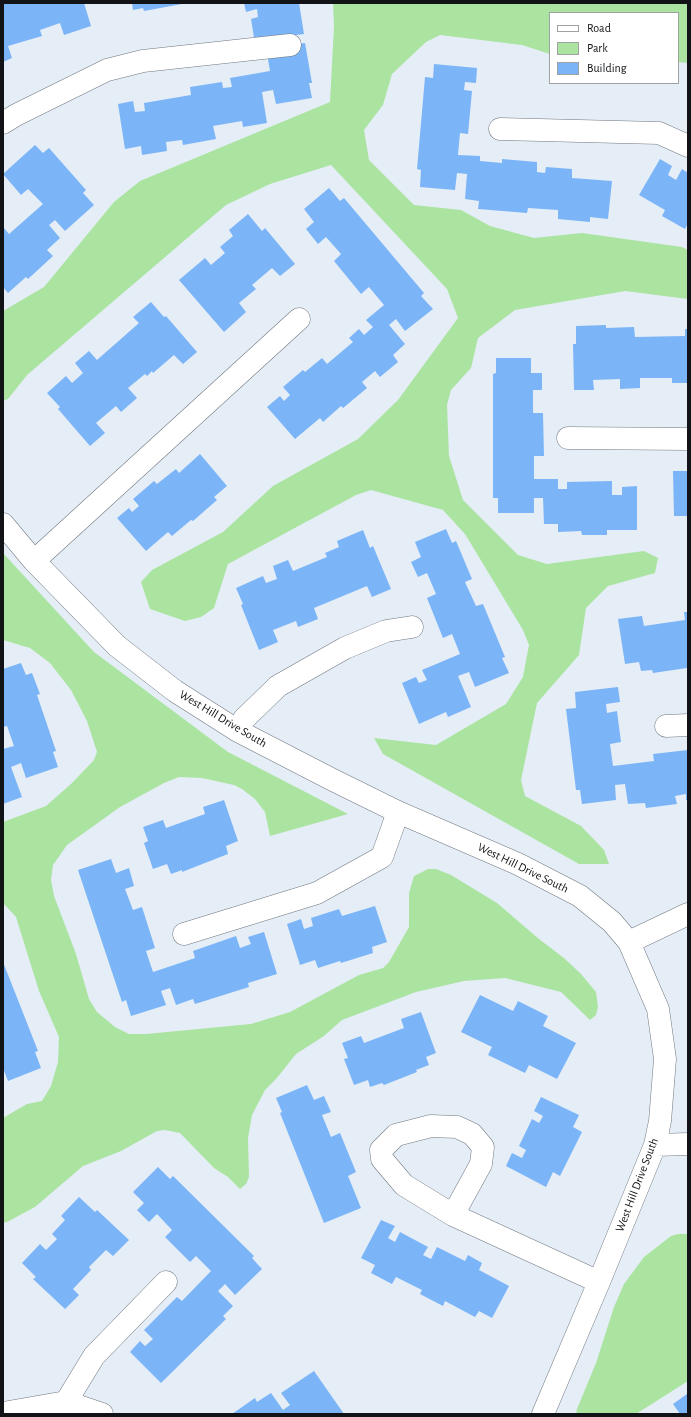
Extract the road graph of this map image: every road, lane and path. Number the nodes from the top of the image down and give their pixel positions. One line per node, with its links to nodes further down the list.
1 (290, 45): 2 (street)
2 (3, 123)
3 (500, 129): 4 (street)
4 (688, 146)
5 (299, 319): 9 (street)
6 (568, 438): 7 (street)
7 (688, 439)
8 (3, 524): 9 (street, West Hill Drive South)
9 (34, 561): 13 (street, West Hill Drive South)
10 (412, 627): 13 (street)
11 (688, 725): 12 (street)
12 (666, 726)
13 (238, 731): 14 (street, West Hill Drive South)
14 (398, 812): 16 (street); 17 (street, West Hill Drive South)
15 (688, 914): 17 (street)
16 (184, 934)
17 (629, 942): 19 (street, West Hill Drive South)
18 (688, 1144): 19 (street)
19 (655, 1145): 22 (street, West Hill Drive South)
20 (454, 1215): 20 (street); 22 (street)
21 (166, 1282): 23 (street)
22 (599, 1282): 26 (street, West Hill Drive South)
23 (66, 1402): 24 (street); 25 (street)
24 (3, 1413)
25 (102, 1414)
26 (543, 1414)

